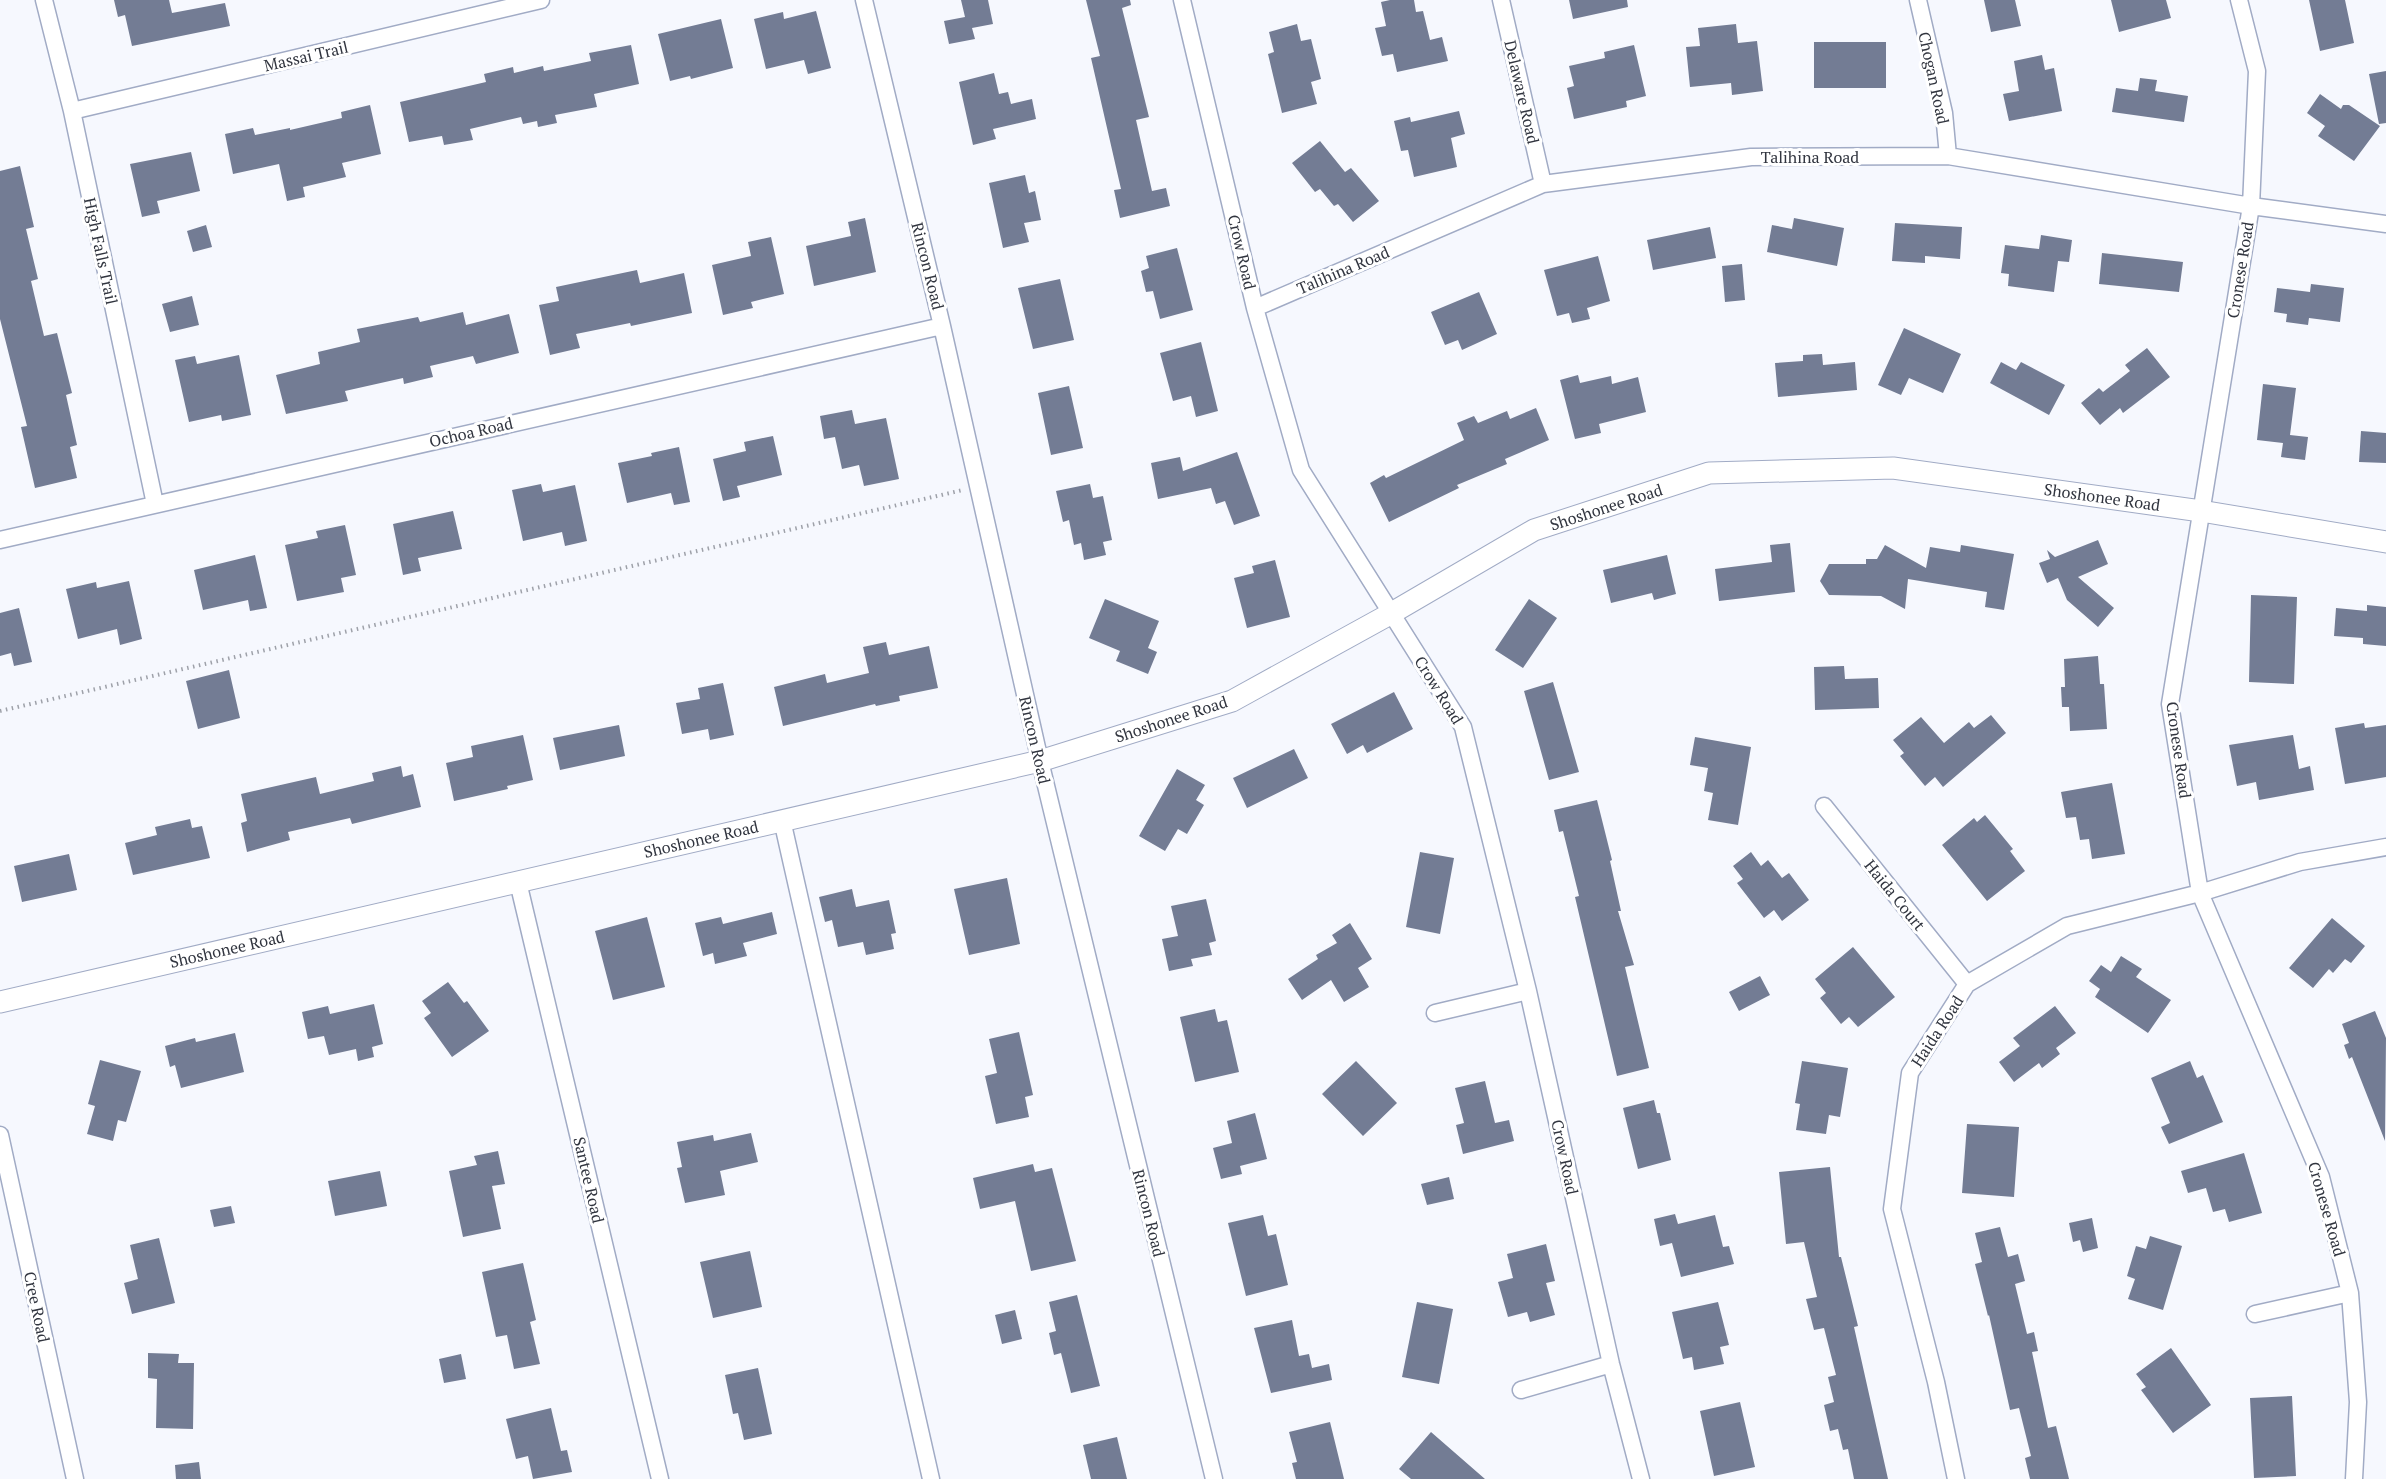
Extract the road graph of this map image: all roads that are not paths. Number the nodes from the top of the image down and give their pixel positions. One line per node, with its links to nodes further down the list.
1 (44, 0): 8 (street, High Falls Trail)
2 (540, 0): 8 (street, Massai Trail)
3 (864, 0): 14 (street, Rincon Road)
4 (1182, 0): 13 (street, Crow Road)
5 (1501, 0): 10 (street, Delaware Road)
6 (1918, 0): 9 (street, Chogan Road)
7 (2239, 0): 11 (street, Cronese Road)
8 (72, 111): 15 (street, High Falls Trail)
9 (1948, 156): 10 (street, Talihina Road); 11 (street, Talihina Road)
10 (1543, 184): 13 (street, Talihina Road)
11 (2251, 206): 12 (street, Talihina Road); 16 (street, Cronese Road)
12 (2386, 224)
13 (1255, 308): 19 (street, Crow Road)
14 (942, 326): 15 (street, Ochoa Road); 20 (street, Rincon Road)
15 (155, 504): 17 (street, Ochoa Road)
16 (2201, 511): 18 (street, Shoshonee Road); 19 (street, Shoshonee Road); 25 (street, Cronese Road)
17 (0, 540)
18 (2386, 543)
19 (1390, 614): 20 (street, Shoshonee Road); 27 (street, Crow Road)
20 (1040, 761): 22 (street, Shoshonee Road); 38 (street, Rincon Road)
21 (1824, 806): 26 (street, Haida Court)
22 (782, 820): 24 (street, Shoshonee Road); 37 (street)
23 (2386, 847): 25 (street, Haida Road)
24 (518, 882): 28 (street, Shoshonee Road); 36 (street, Santee Road)
25 (2200, 893): 26 (street, Haida Road); 31 (street, Cronese Road)
26 (1967, 984): 40 (street, Haida Road)
27 (1528, 991): 29 (street); 33 (street, Crow Road)
28 (0, 1002)
29 (1435, 1013)
30 (0, 1135): 35 (street, Cree Road)
31 (2350, 1293): 32 (street); 41 (street, Cronese Road)
32 (2255, 1314)
33 (1611, 1364): 34 (street); 39 (street, Crow Road)
34 (1521, 1390)
35 (75, 1479)
36 (660, 1479)
37 (931, 1479)
38 (1214, 1479)
39 (1641, 1479)
40 (1956, 1479)
41 (2354, 1479)

